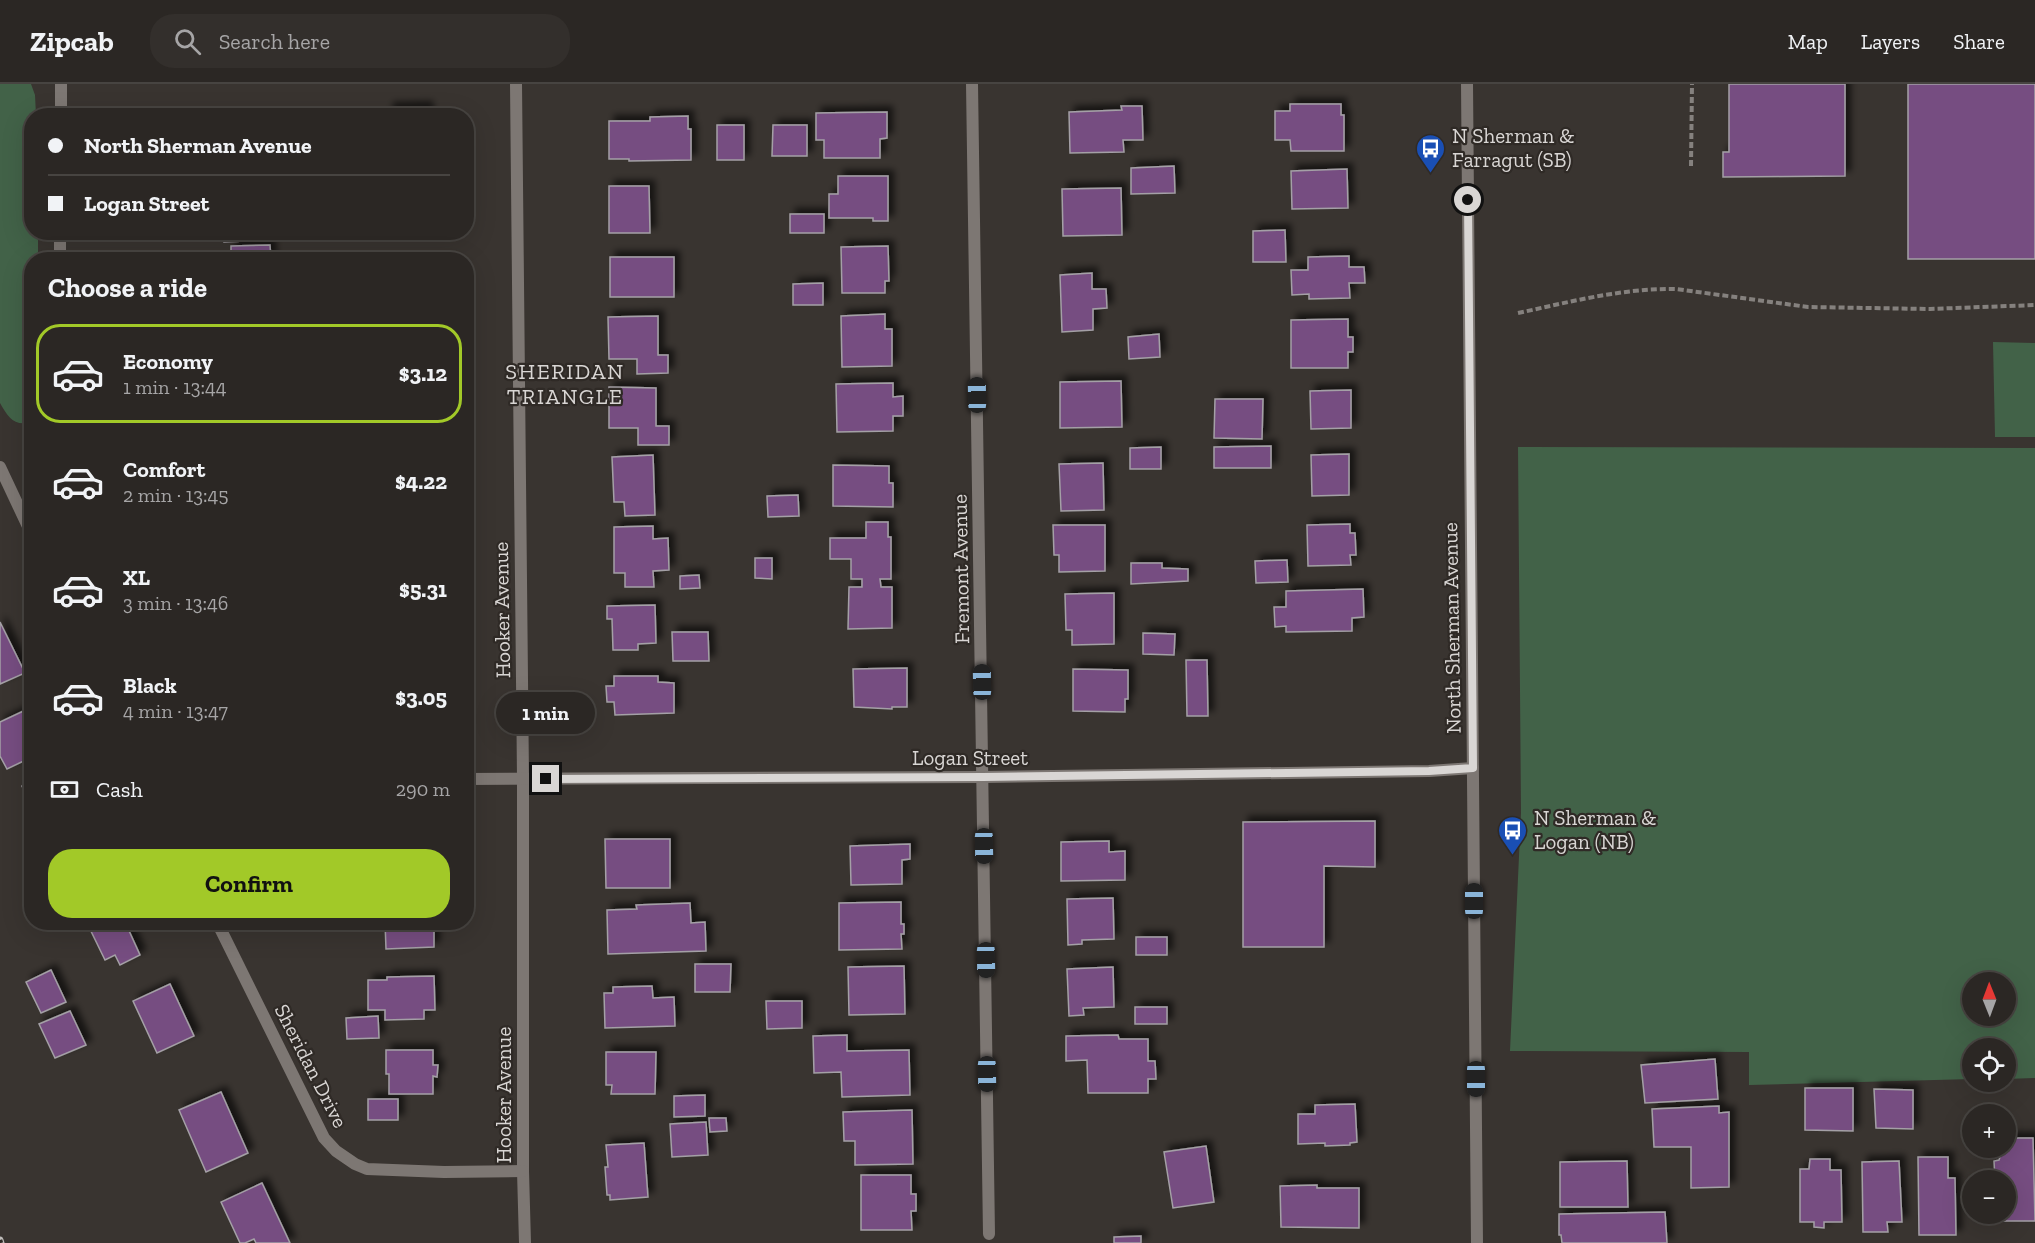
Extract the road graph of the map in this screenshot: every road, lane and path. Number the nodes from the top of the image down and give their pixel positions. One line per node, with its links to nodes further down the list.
1 (61, 84): 6 (street)
2 (516, 84): 15 (street, Hooker Avenue)
3 (972, 84): 13 (street, Fremont Avenue)
4 (1467, 84): 12 (street, North Sherman Avenue)
5 (1692, 84): 7 (path)
6 (61, 108)
7 (1691, 166)
8 (2035, 305): 9 (path)
9 (1518, 313)
10 (0, 467): 11 (street)
11 (24, 518)
12 (1473, 768): 13 (street, Logan Street); 20 (street, North Sherman Avenue)
13 (983, 777): 15 (street, Logan Street); 18 (street, Fremont Avenue)
14 (474, 779): 15 (street, Logan Street)
15 (523, 779): 17 (street, Hooker Avenue)
16 (221, 930): 17 (street, Sheridan Drive)
17 (523, 1172): 19 (street, Hooker Avenue)
18 (989, 1234)
19 (525, 1243)
20 (1477, 1243)

